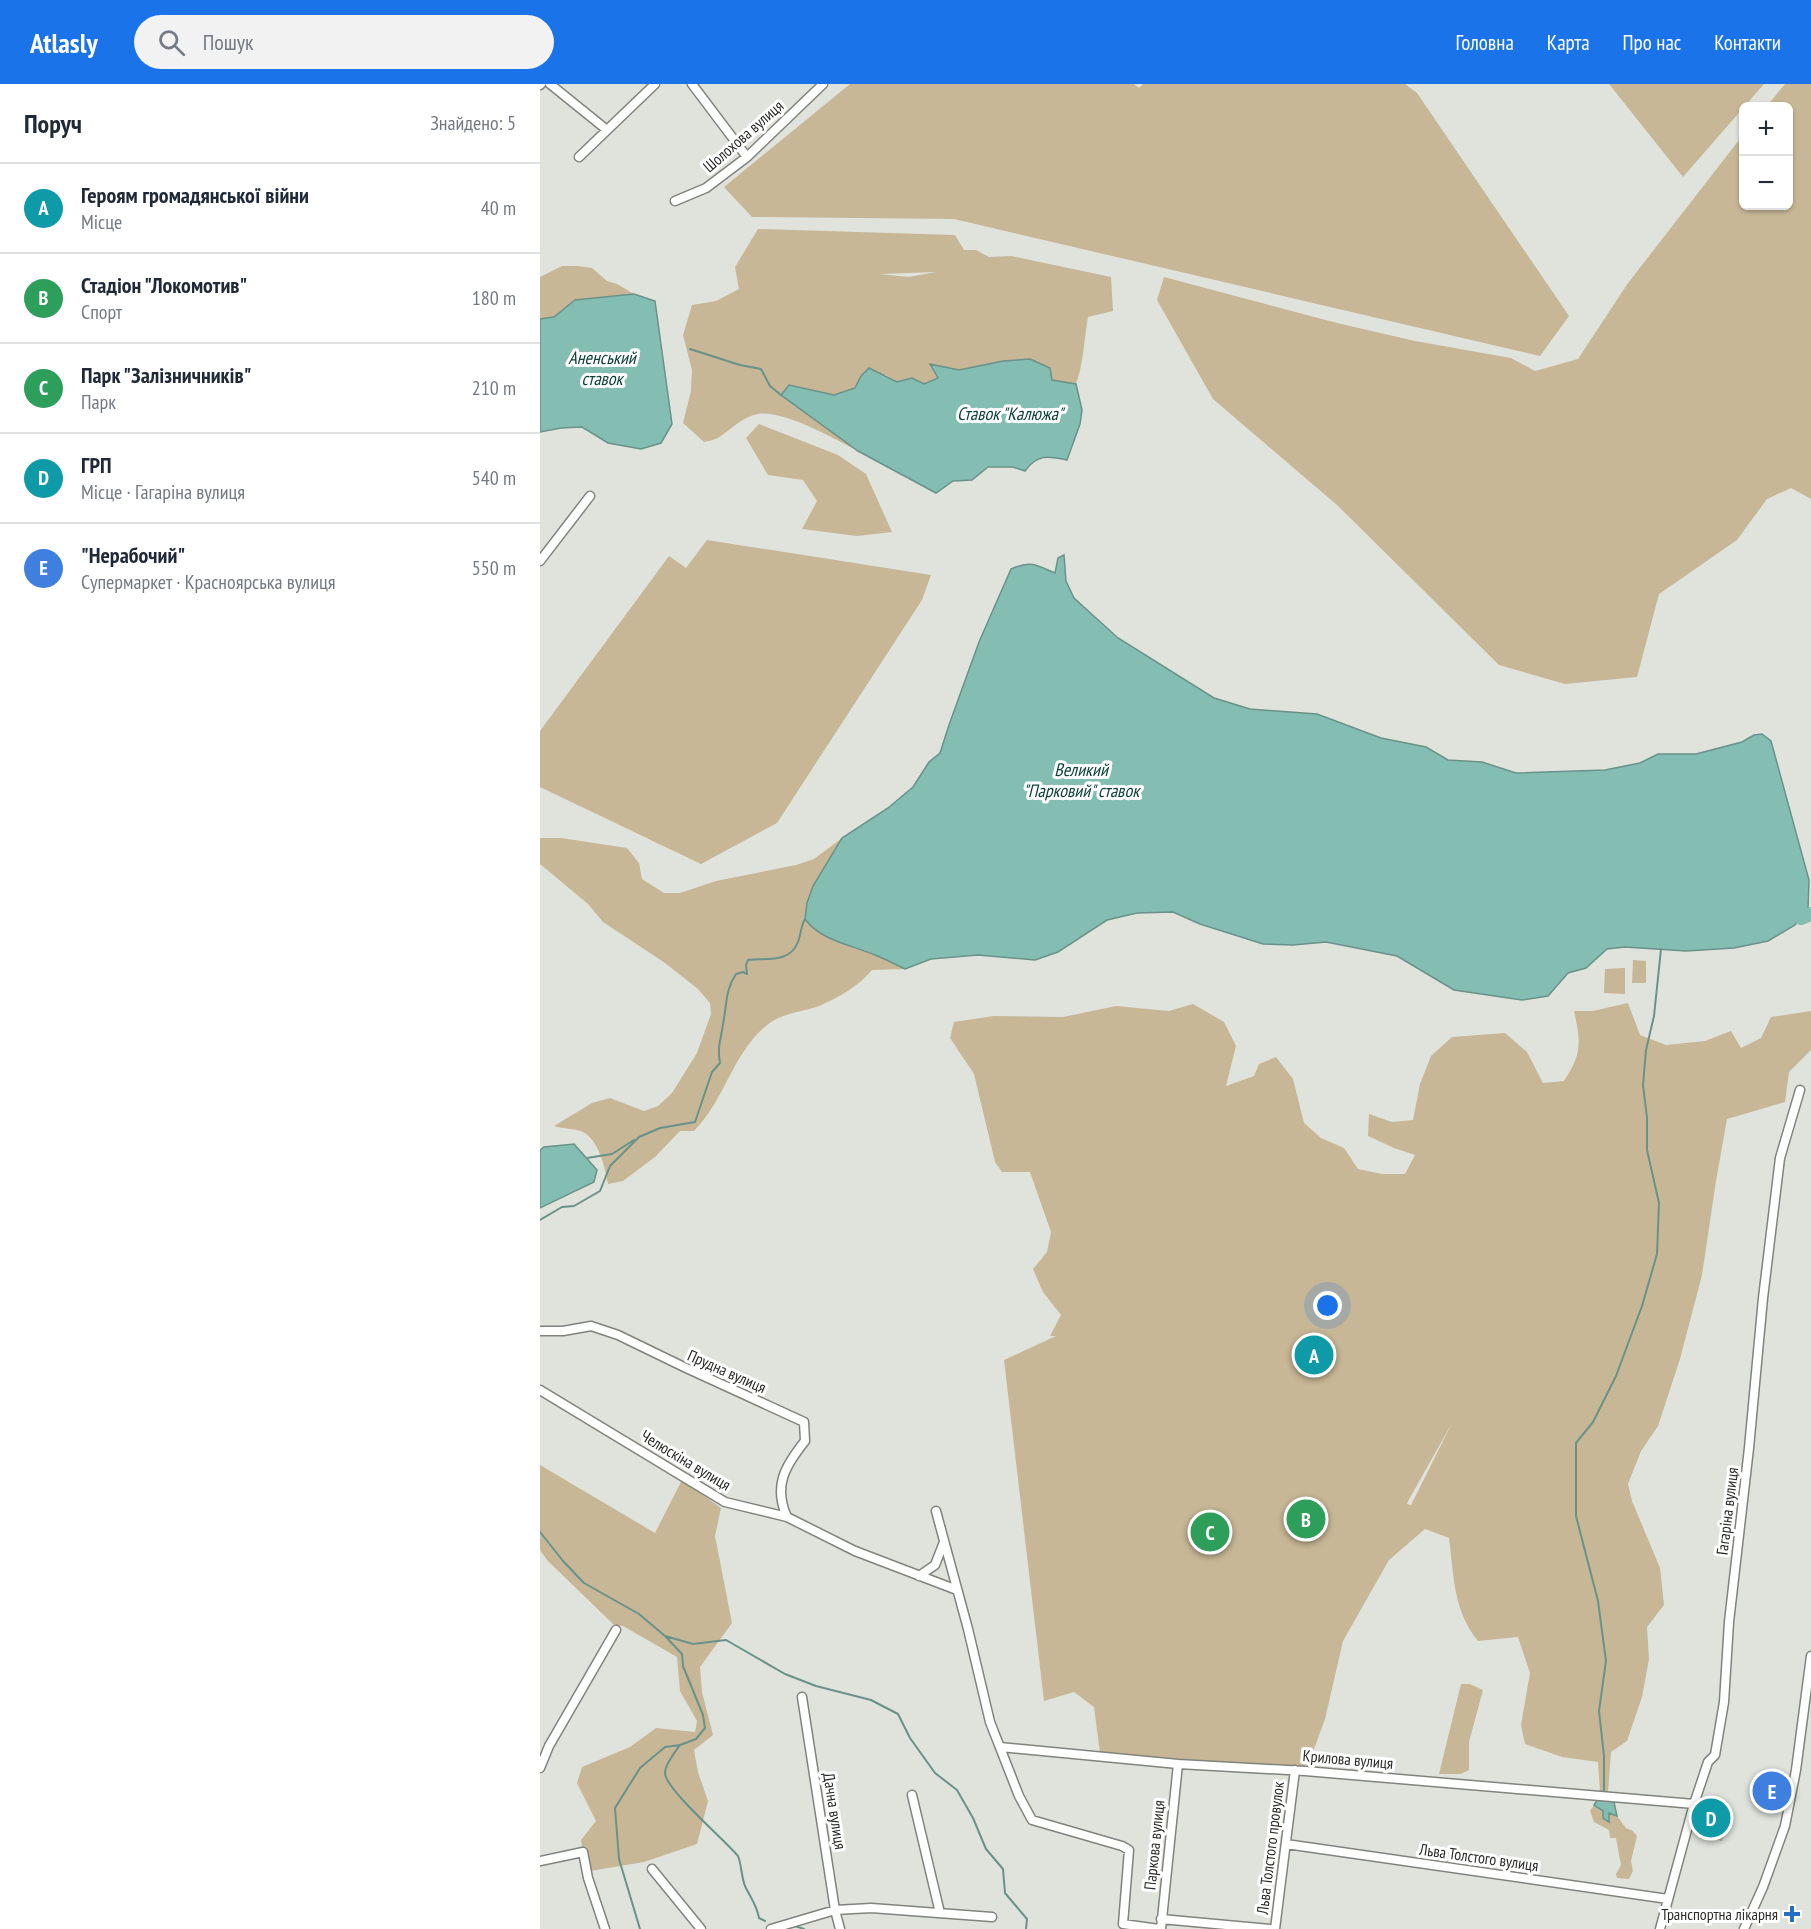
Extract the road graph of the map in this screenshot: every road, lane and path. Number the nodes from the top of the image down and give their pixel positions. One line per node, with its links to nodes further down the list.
1 (550, 84): 5 (street)
2 (655, 84): 5 (street)
3 (692, 84): 6 (street)
4 (824, 84): 6 (street, Шолохова вулиця)
5 (607, 130): 7 (street)
6 (747, 157): 8 (street, Шолохова вулиця)
7 (579, 158)
8 (675, 201)
9 (590, 496): 10 (street)
10 (540, 561)
11 (1800, 1090): 27 (street, Гагаріна вулиця)
12 (540, 1330): 15 (street, Прудна вулиця)
13 (540, 1390): 15 (street, Челюскіна вулиця)
14 (936, 1511): 16 (street)
15 (787, 1517): 17 (street, Челюскіна вулиця)
16 (944, 1542): 17 (street); 18 (street)
17 (919, 1576): 18 (street, Челюскіна вулиця)
18 (957, 1590): 22 (street)
19 (616, 1630): 24 (street)
20 (1811, 1656): 44 (street)
21 (801, 1697): 32 (street, Дачна вулиця)
22 (1000, 1747): 23 (street, Крилова вулиця); 40 (street)
23 (1178, 1764): 25 (street, Крилова вулиця); 35 (street, Паркова вулиця)
24 (540, 1768)
25 (1295, 1770): 27 (street, Крилова вулиця); 28 (street, Льва Толстого провулок)
26 (912, 1795): 33 (street)
27 (1694, 1804): 31 (street, Гагаріна вулиця)
28 (1286, 1844): 31 (street, Льва Толстого вулиця); 42 (street, Льва Толстого провулок)
29 (540, 1860): 36 (street)
30 (652, 1869): 37 (street)
31 (1668, 1899): 43 (street, Гагаріна вулиця)
32 (835, 1910): 33 (street); 38 (street); 39 (street, Дачна вулиця)
33 (940, 1913): 34 (street)
34 (992, 1917)
35 (1161, 1918): 40 (street, Паркова вулиця); 41 (street)
36 (605, 1929)
37 (701, 1929)
38 (771, 1929)
39 (840, 1929)
40 (1160, 1929)
41 (1270, 1929)
42 (1275, 1929)
43 (1660, 1929)
44 (1744, 1929)

